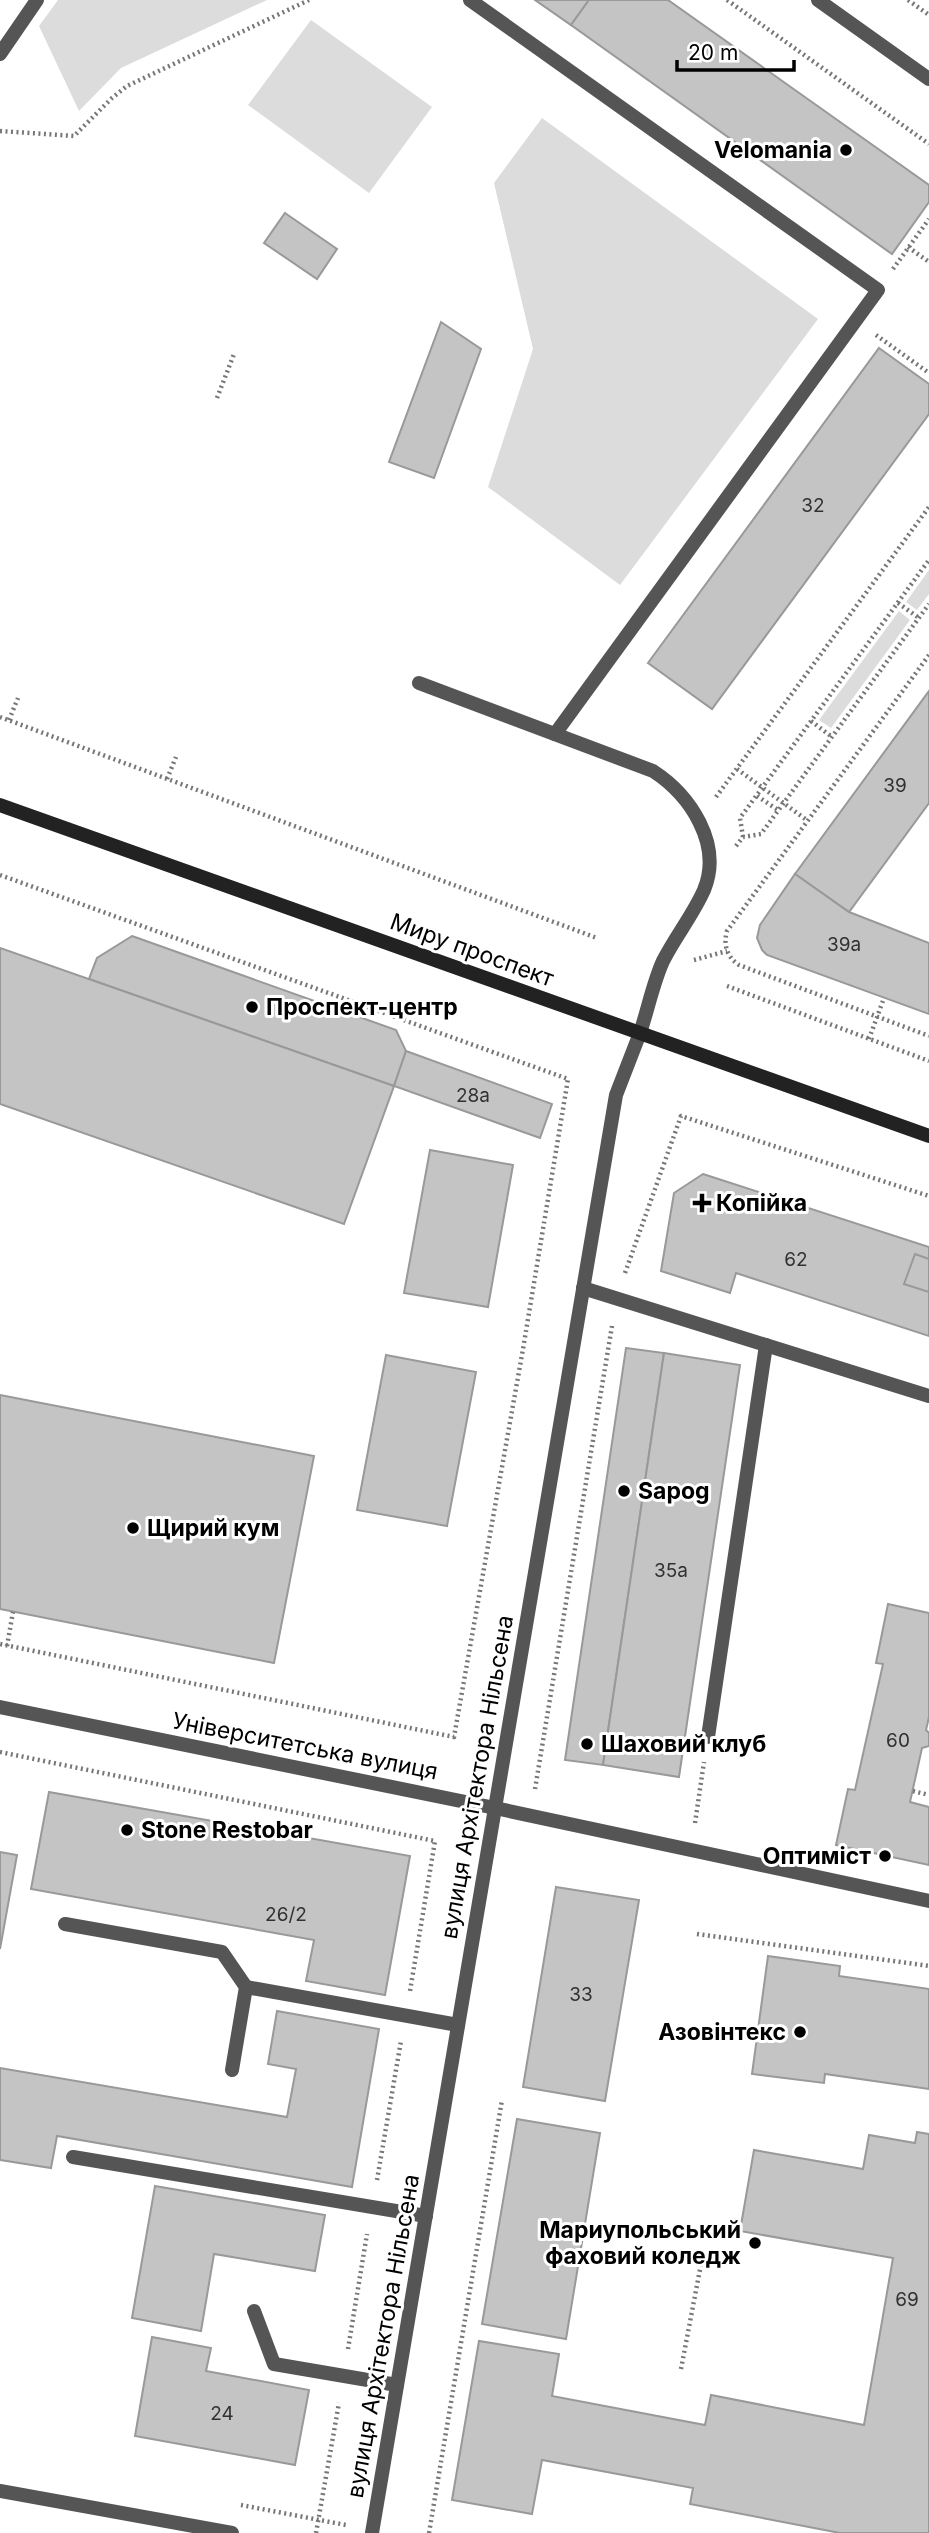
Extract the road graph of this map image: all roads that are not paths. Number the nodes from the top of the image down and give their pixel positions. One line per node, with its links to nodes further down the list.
1 (37, 0): 4 (street)
2 (470, 0): 7 (street)
3 (818, 0): 5 (street)
4 (0, 54)
5 (929, 79)
6 (419, 683): 7 (street)
7 (555, 734): 9 (street, вулиця Архітектора Нільсена)
8 (0, 805): 9 (main road, Миру проспект)
9 (640, 1033): 10 (main road, Миру проспект); 11 (street, вулиця Архітектора Нільсена)
10 (929, 1136)
11 (583, 1287): 12 (street); 16 (street, вулиця Архітектора Нільсена)
12 (766, 1345): 13 (street); 15 (street)
13 (929, 1396)
14 (0, 1707): 16 (street, Університетська вулиця)
15 (708, 1737)
16 (495, 1808): 17 (street, Університетська вулиця); 20 (street, вулиця Архітектора Нільсена)
17 (929, 1901)
18 (65, 1924): 19 (street)
19 (246, 1987): 20 (street); 21 (street)
20 (458, 2025): 23 (street, вулиця Архітектора Нільсена)
21 (232, 2070)
22 (73, 2157): 23 (street)
23 (426, 2216): 25 (street, вулиця Архітектора Нільсена)
24 (254, 2311): 25 (street)
25 (397, 2385): 28 (street, вулиця Архітектора Нільсена)
26 (0, 2491): 27 (street)
27 (232, 2533)
28 (372, 2533)

